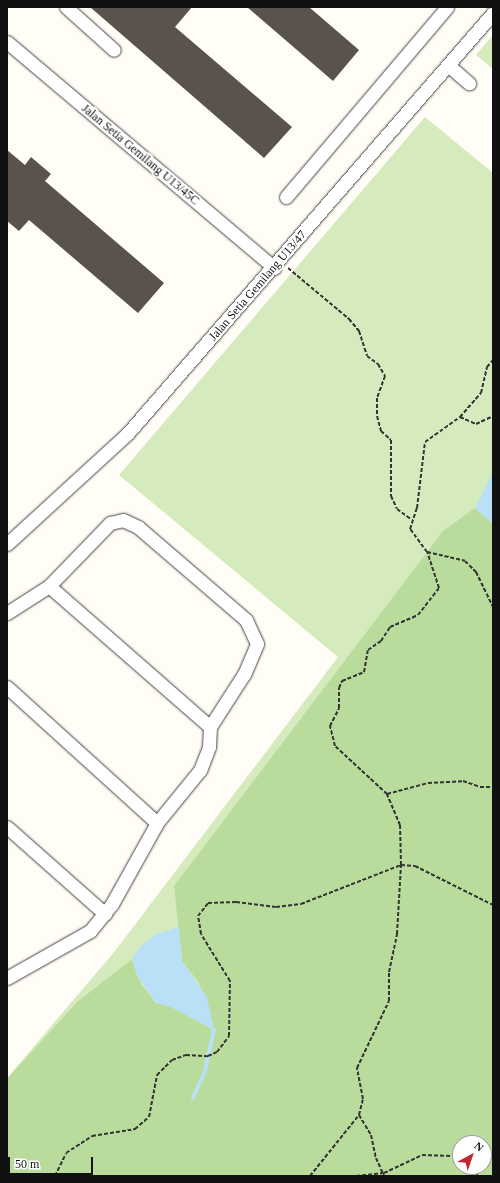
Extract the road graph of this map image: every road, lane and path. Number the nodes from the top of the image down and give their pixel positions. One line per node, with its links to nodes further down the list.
1 (66, 7): 5 (street)
2 (447, 7): 8 (street)
3 (493, 13): 6 (street, Jalan Setia Gemilang U13/47)
4 (7, 42): 9 (street, Jalan Setia Gemilang U13/45C)
5 (114, 50)
6 (448, 65): 7 (street); 9 (street, Jalan Setia Gemilang U13/47)
7 (468, 83)
8 (286, 197)
9 (277, 265): 13 (path); 14 (street, Jalan Setia Gemilang U13/47)
10 (493, 360): 12 (path)
11 (493, 416): 12 (path)
12 (460, 417): 13 (path)
13 (411, 519): 15 (path)
14 (7, 544)
15 (427, 552): 17 (path); 22 (path)
16 (49, 586): 18 (street); 20 (street); 20 (street)
17 (493, 607)
18 (7, 613)
19 (7, 687): 23 (street)
20 (210, 727): 23 (street)
21 (493, 787): 22 (path)
22 (387, 794): 25 (path)
23 (157, 823): 27 (street)
24 (7, 827): 27 (street)
25 (402, 865): 26 (path); 29 (path); 32 (path)
26 (493, 905)
27 (105, 914): 28 (street)
28 (10, 973)
29 (359, 1115): 31 (path); 33 (path)
30 (452, 1156): 31 (path)
31 (384, 1172): 34 (path); 35 (path)
32 (55, 1176)
33 (310, 1176)
34 (356, 1176)
35 (384, 1176)

